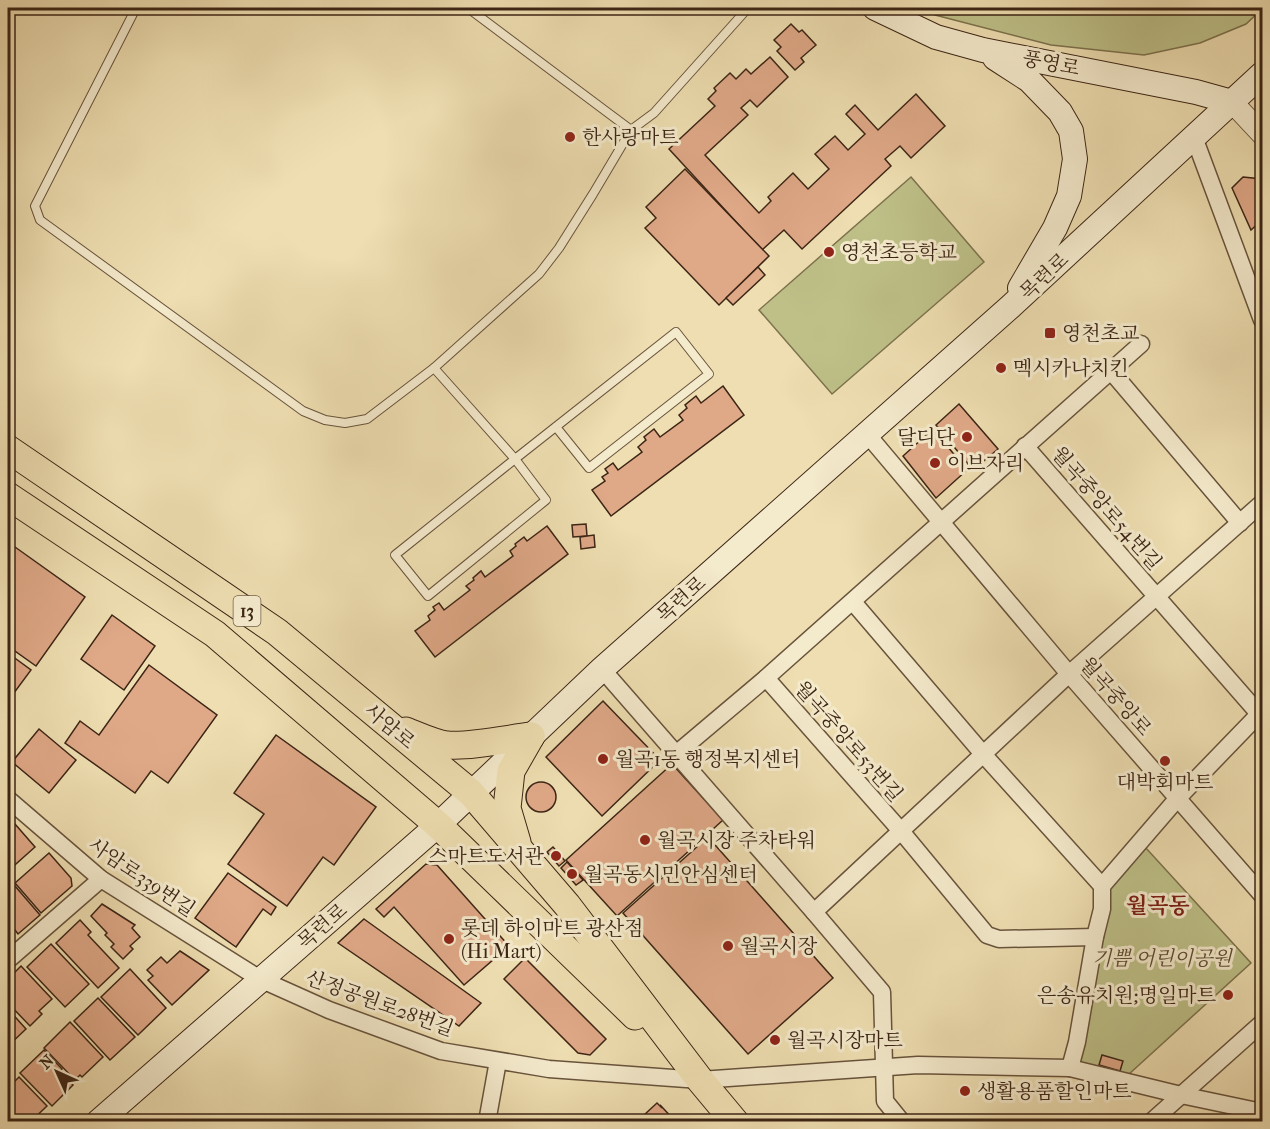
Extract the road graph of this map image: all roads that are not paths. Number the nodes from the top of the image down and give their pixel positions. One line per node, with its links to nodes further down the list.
1 (136, 8): 14 (lane)
2 (468, 8): 8 (lane)
3 (748, 8): 8 (lane)
4 (875, 8): 5 (main road, 풍영로)
5 (983, 50): 7 (main road, 풍영로); 11 (main road)
6 (1263, 74): 7 (main road, 목련로)
7 (1232, 102): 9 (street); 10 (main road, 목련로)
8 (631, 130): 14 (lane)
9 (1263, 134)
10 (1194, 137): 11 (main road, 목련로); 12 (street)
11 (1010, 307): 17 (main road, 목련로)
12 (1263, 320)
13 (1141, 344): 15 (street)
14 (434, 368): 20 (lane)
15 (1111, 371): 18 (street); 24 (street)
16 (556, 427): 16 (lane); 20 (lane)
17 (867, 434): 23 (street, 월곡중앙로); 27 (main road, 목련로)
18 (1025, 446): 23 (street); 25 (street, 월곡중앙로54번길)
19 (8, 449): 31 (main road, 사암로 / 13)
20 (514, 459): 20 (lane)
21 (8, 496): 38 (main road, 사암로 / 13)
22 (1263, 503): 24 (street, 월곡중앙로54번길)
23 (941, 523): 26 (street); 28 (street, 월곡중앙로)
24 (1240, 523): 25 (street, 월곡중앙로54번길)
25 (1157, 597): 28 (street, 월곡중앙로54번길); 30 (street)
26 (853, 602): 29 (street); 34 (street)
27 (602, 669): 32 (main road, 목련로); 33 (street)
28 (1069, 674): 34 (street, 월곡중앙로53번길); 37 (street, 월곡중앙로)
29 (766, 678): 33 (street); 39 (street, 월곡중앙로53번길)
30 (1261, 713): 37 (street)
31 (387, 723): 32 (main road); 35 (main road, 사암로 / 13)
32 (531, 736): 35 (main road, 목련로); 40 (main road)
33 (676, 754): 44 (street)
34 (983, 754): 39 (street, 월곡중앙로53번길); 42 (street)
35 (471, 793): 38 (main road, 목련로); 40 (main road, 사암로 / 13)
36 (8, 799): 41 (street, 사암로339번길)
37 (1178, 799): 42 (street); 43 (street, 월곡중앙로)
38 (438, 825): 47 (main road, 목련로); 52 (main road, 사암로 / 13)
39 (901, 831): 44 (street, 월곡중앙로53번길); 45 (street)
40 (520, 851): 52 (main road, 사암로 / 13)
41 (101, 879): 46 (street); 47 (street, 사암로339번길)
42 (1102, 885): 45 (street)
43 (1263, 895)
44 (814, 912): 50 (street)
45 (1095, 937): 51 (street)
46 (10, 954)
47 (260, 979): 49 (street, 산정공원로28번길); 55 (main road, 목련로)
48 (1263, 1023): 53 (street)
49 (498, 1060): 52 (street, 산정공원로28번길); 56 (street)
50 (885, 1068): 51 (street, 산정공원로28번길); 52 (street, 산정공원로28번길); 58 (street)
51 (1070, 1068): 53 (street, 산정공원로28번길)
52 (700, 1080): 57 (main road, 사암로 / 13)
53 (1181, 1095): 54 (street, 산정공원로28번길); 59 (street)
54 (1263, 1112)
55 (98, 1122)
56 (487, 1122)
57 (735, 1122)
58 (902, 1122)
59 (1151, 1122)

